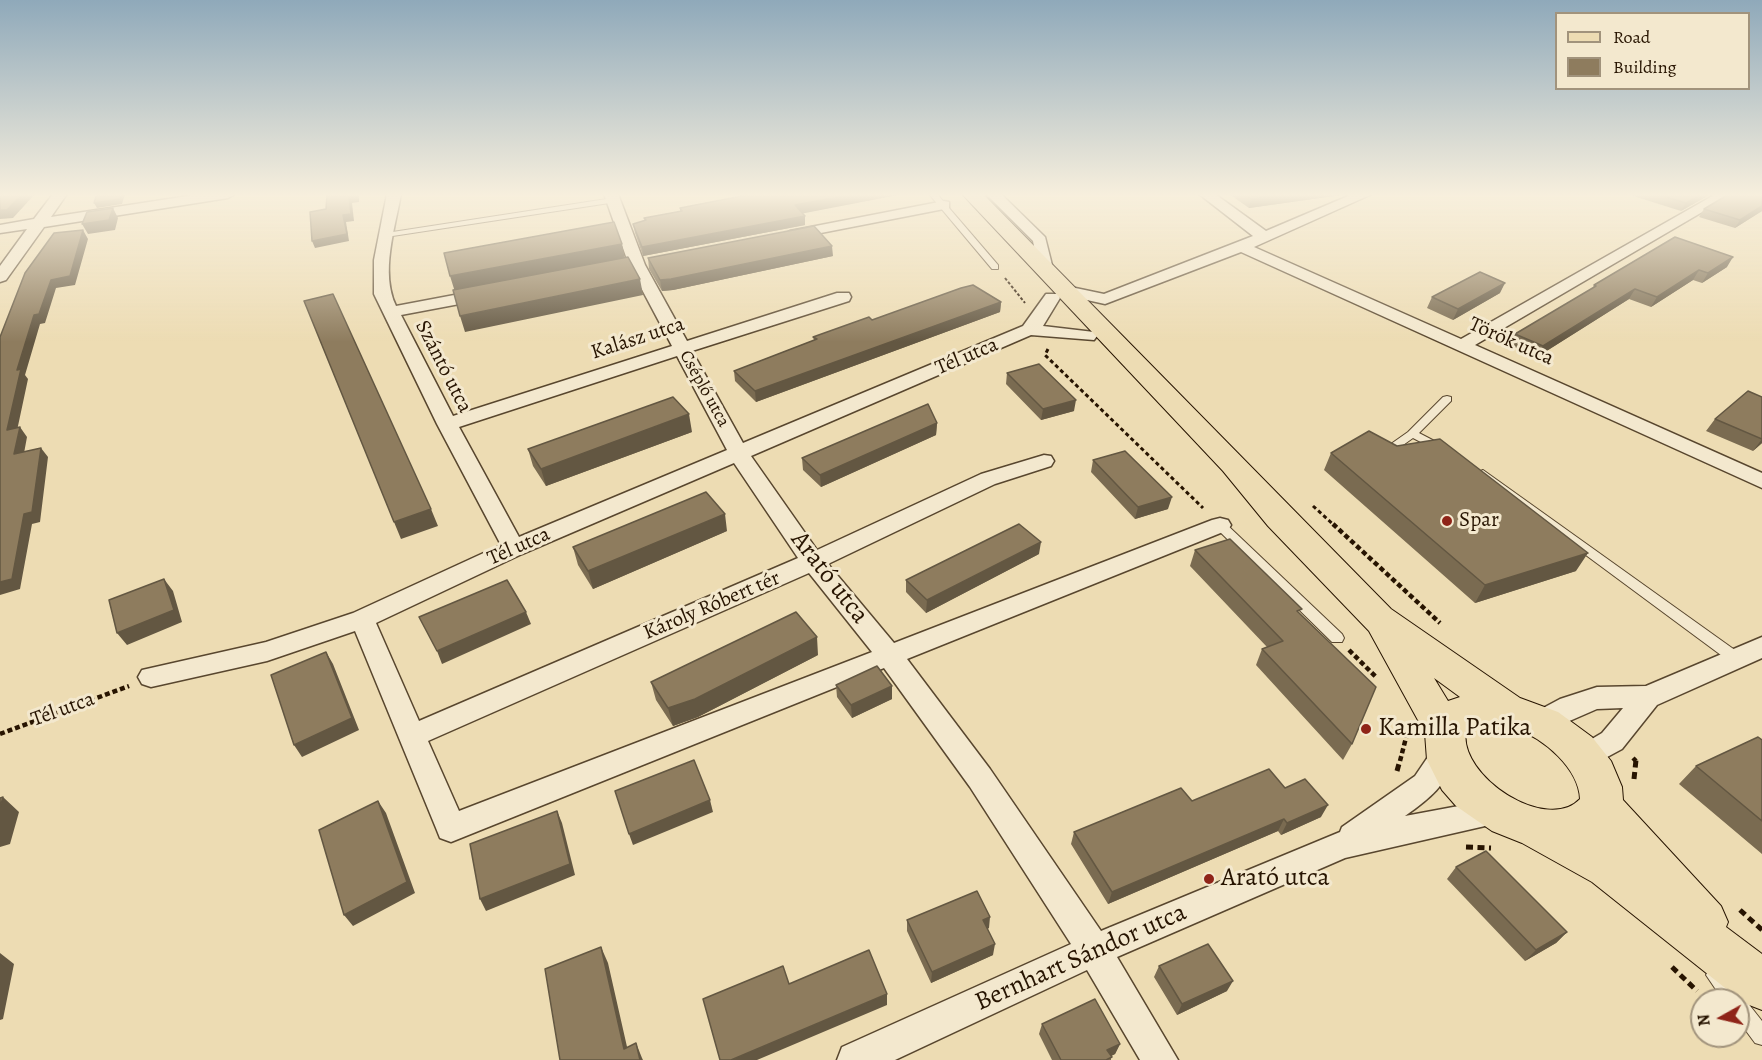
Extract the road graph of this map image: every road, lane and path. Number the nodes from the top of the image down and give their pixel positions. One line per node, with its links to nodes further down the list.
1 (24, 243): 13 (street)
2 (385, 243): 18 (street, Szántó utca)
3 (629, 243): 23 (street, Cséplő utca)
4 (978, 243): 11 (lane)
5 (998, 243): 15 (main road)
6 (1020, 243): 12 (main road)
7 (1041, 243): 12 (street)
8 (1248, 243): 10 (street, Tél utca)
9 (1640, 243): 22 (street)
10 (1240, 247): 19 (street, Tél utca); 22 (street, Török utca)
11 (996, 267): 17 (path)
12 (1045, 269): 15 (main road)
13 (0, 277)
14 (496, 292): 18 (street)
15 (1059, 295): 19 (main road); 19 (street); 20 (street, Tél utca)
16 (843, 297): 23 (street, Kalász utca)
17 (1025, 303)
18 (391, 312): 25 (street, Szántó utca)
19 (1096, 319): 20 (street, Tél utca); 36 (main road)
20 (1029, 330): 29 (street, Tél utca)
21 (1050, 345): 33 (path)
22 (1463, 345): 32 (street, Török utca)
23 (682, 348): 25 (street, Kalász utca); 29 (street, Cséplő utca)
24 (1447, 399): 26 (lane)
25 (447, 423): 34 (street, Szántó utca)
26 (1412, 434): 27 (lane); 28 (lane)
27 (1385, 453)
28 (1452, 453)
29 (740, 454): 34 (street, Tél utca); 35 (street, Arató utca)
30 (1044, 461): 35 (street, Károly Róbert tér)
31 (1470, 465): 41 (lane)
32 (1762, 482)
33 (1221, 525): 38 (lane); 40 (street)
34 (514, 548): 37 (street, Tél utca)
35 (813, 562): 40 (street, Arató utca); 47 (street, Károly Róbert tér)
36 (1378, 618): 45 (main road); 48 (main road)
37 (362, 619): 42 (street, Tél utca); 47 (street)
38 (1337, 638): 43 (path)
39 (1762, 647): 41 (street)
40 (889, 656): 47 (street); 54 (street, Arató utca)
41 (1734, 657): 44 (street)
42 (152, 677): 46 (path, Tél utca)
43 (1382, 683)
44 (1648, 697): 45 (street); 49 (street)
45 (1524, 716): 48 (main road); 49 (main road)
46 (0, 734)
47 (412, 736)
48 (1444, 743): 51 (main road); 52 (street, Bernhart Sándor utca)
49 (1586, 757): 50 (main road)
50 (1600, 806): 51 (main road); 55 (main road)
51 (1516, 820): 52 (street, Bernhart Sándor utca); 53 (main road)
52 (1342, 845): 54 (street, Bernhart Sándor utca)
53 (1664, 910): 55 (main road); 56 (lane)
54 (1094, 950): 59 (street, Bernhart Sándor utca); 60 (street, Arató utca)
55 (1762, 985)
56 (1725, 988)
57 (1750, 1020): 58 (lane)
58 (1762, 1036)
59 (855, 1060)
60 (1160, 1060)

